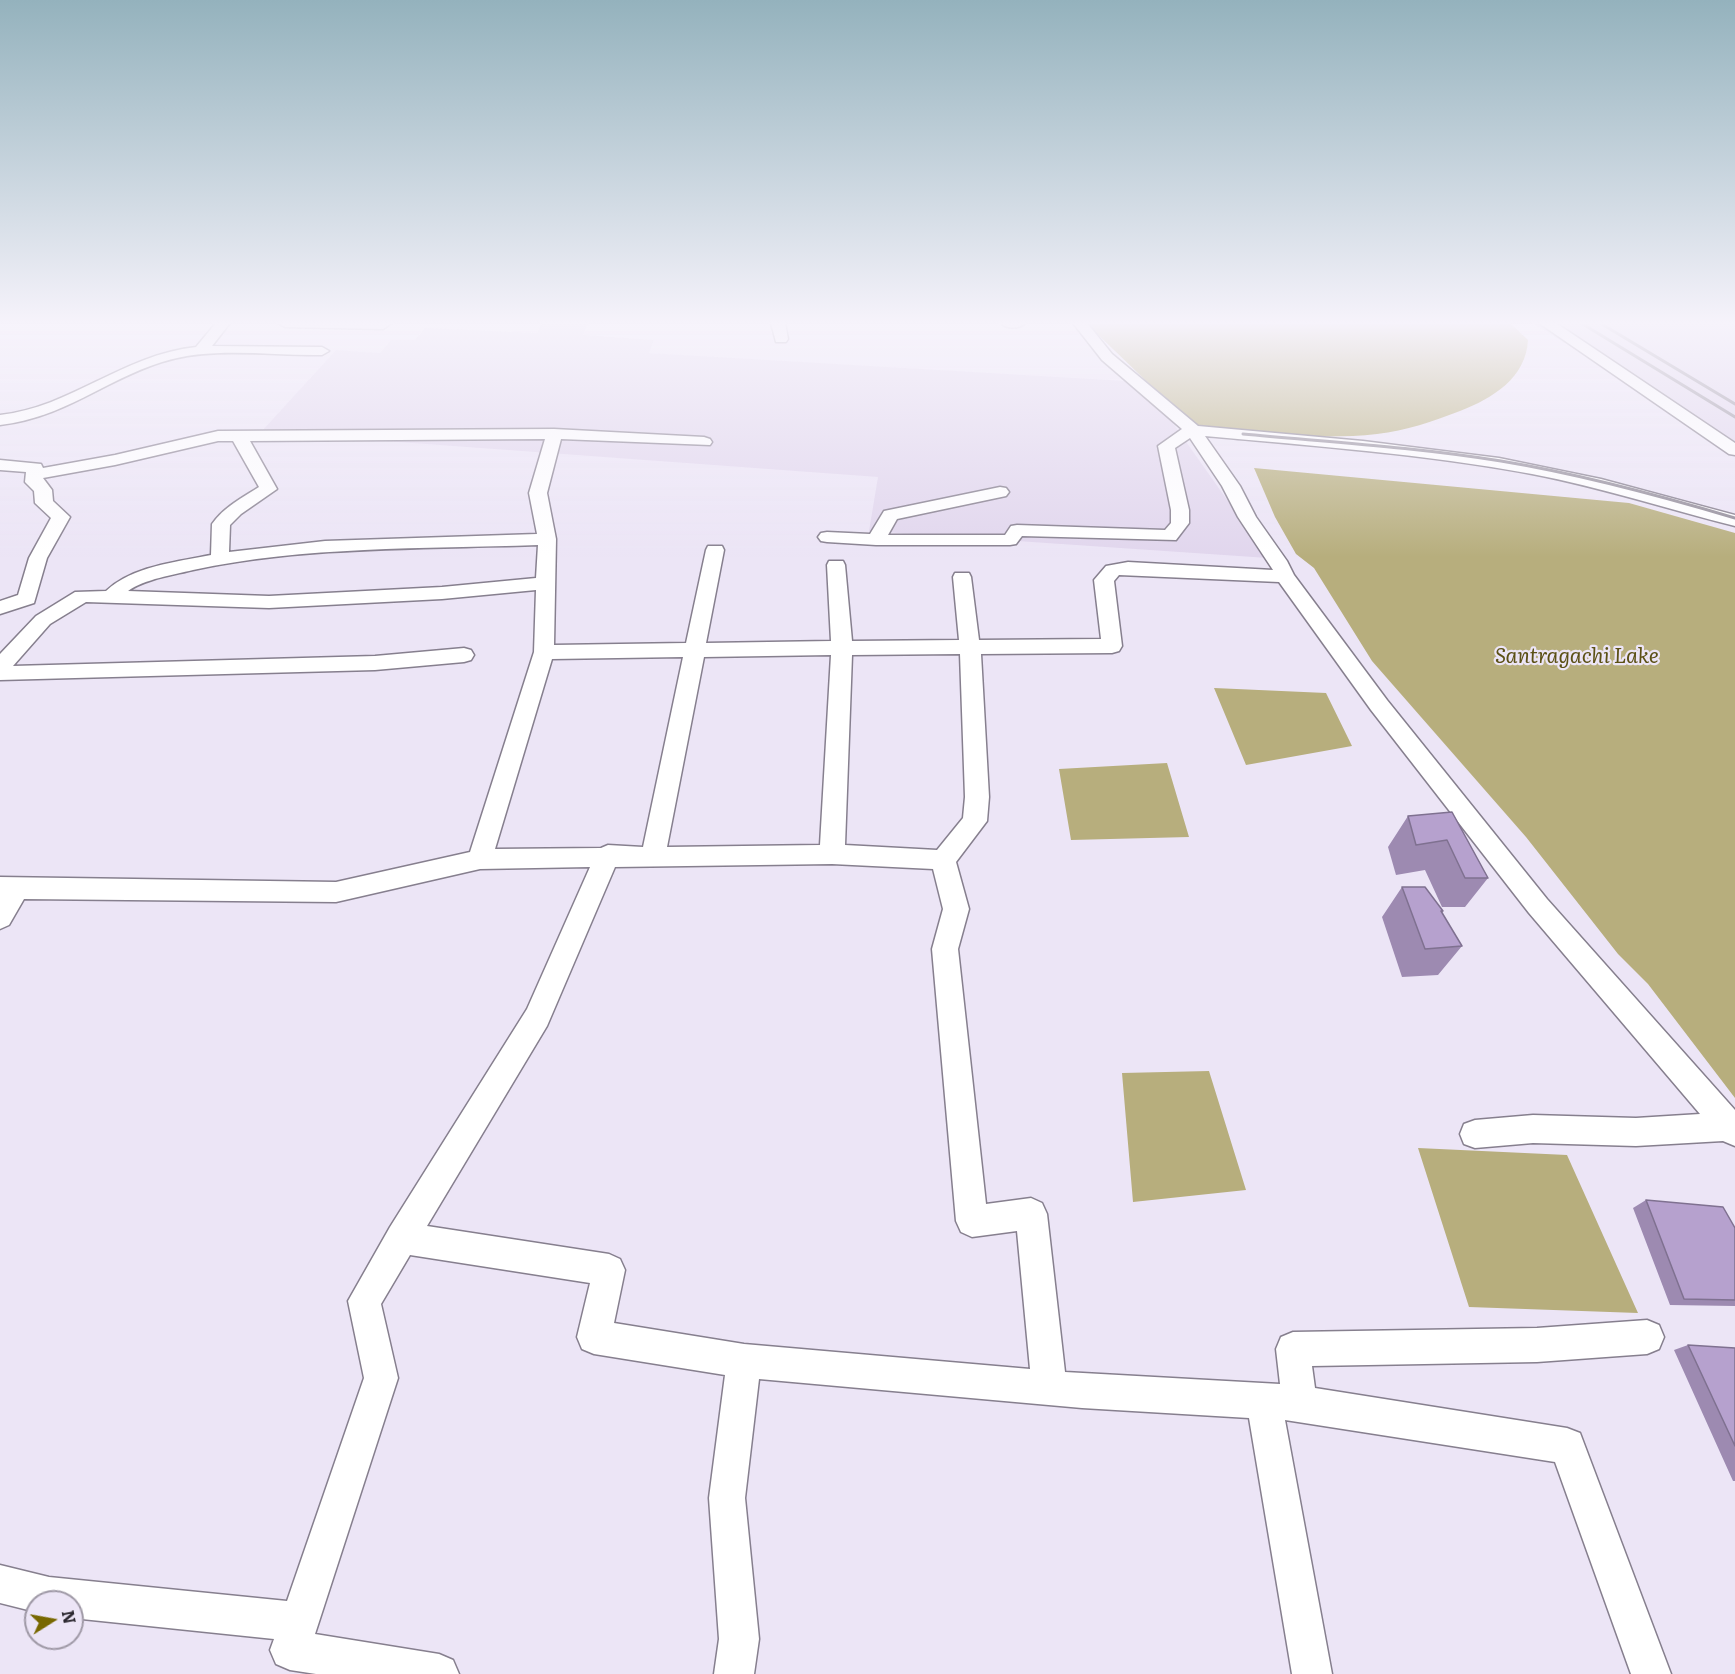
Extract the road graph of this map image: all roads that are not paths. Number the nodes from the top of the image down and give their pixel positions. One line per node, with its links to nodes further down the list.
1 (67, 401): 4 (street)
2 (1159, 401): 5 (street)
3 (1663, 401): 9 (street)
4 (0, 420)
5 (1192, 429): 13 (street); 16 (street); 20 (street)
6 (554, 434): 7 (street); 8 (street); 15 (street)
7 (239, 436): 11 (street); 18 (street)
8 (704, 442)
9 (1734, 449)
10 (0, 465): 11 (street)
11 (34, 475): 24 (street)
12 (1000, 492): 16 (street)
13 (1735, 521)
14 (827, 537): 16 (street)
15 (548, 539): 18 (street); 22 (street)
16 (876, 540)
17 (715, 550): 27 (street)
18 (220, 559): 23 (street)
19 (837, 565): 26 (street)
20 (1285, 576): 25 (street); 39 (street)
21 (962, 577): 25 (street)
22 (547, 583): 23 (street); 28 (street)
23 (111, 597): 30 (street)
24 (0, 608)
25 (970, 647): 26 (street); 36 (street)
26 (842, 648): 27 (street); 32 (street)
27 (695, 649): 28 (street); 34 (street)
28 (544, 652): 35 (street)
29 (464, 656): 31 (street)
30 (0, 667)
31 (0, 673)
32 (832, 854): 34 (street); 36 (street)
33 (608, 856): 34 (street); 35 (street); 41 (street)
34 (653, 856)
35 (480, 859): 37 (street)
36 (943, 860): 44 (street)
37 (8, 888): 38 (street)
38 (0, 918)
39 (1733, 1129): 40 (street)
40 (1474, 1134)
41 (401, 1238): 43 (street); 47 (street)
42 (1647, 1337): 45 (street)
43 (744, 1361): 44 (street); 49 (street)
44 (1049, 1387): 45 (street)
45 (1282, 1402): 50 (street); 51 (street)
46 (0, 1584): 47 (street)
47 (300, 1622): 48 (street)
48 (439, 1674)
49 (734, 1674)
50 (1312, 1674)
51 (1651, 1674)

